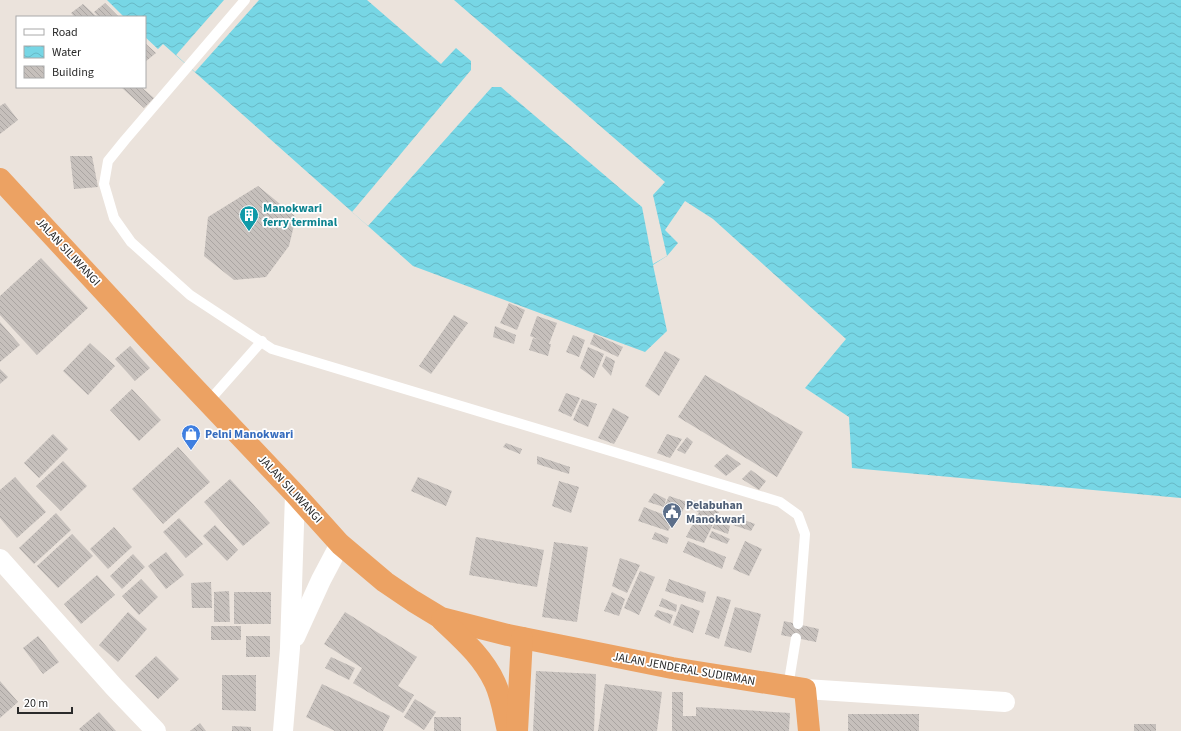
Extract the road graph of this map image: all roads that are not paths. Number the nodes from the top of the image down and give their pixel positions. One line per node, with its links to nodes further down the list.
1 (245, 0): 3 (lane)
2 (0, 178): 4 (highway, JALAN SILIWANGI)
3 (262, 341): 4 (lane); 9 (lane)
4 (208, 402): 5 (highway, JALAN SILIWANGI)
5 (295, 494): 6 (highway, JALAN SILIWANGI); 12 (street)
6 (340, 544): 8 (highway, JALAN SILIWANGI); 12 (street)
7 (0, 559): 15 (street)
8 (441, 618): 10 (highway, JALAN SILIWANGI); 17 (highway)
9 (798, 624)
10 (522, 638): 13 (highway, JALAN JENDERAL SUDIRMAN); 18 (highway)
11 (796, 638): 13 (lane)
12 (290, 648): 16 (street)
13 (796, 688): 14 (street); 19 (highway)
14 (1006, 702)
15 (156, 731)
16 (283, 731)
17 (508, 731)
18 (517, 731)
19 (809, 731)

